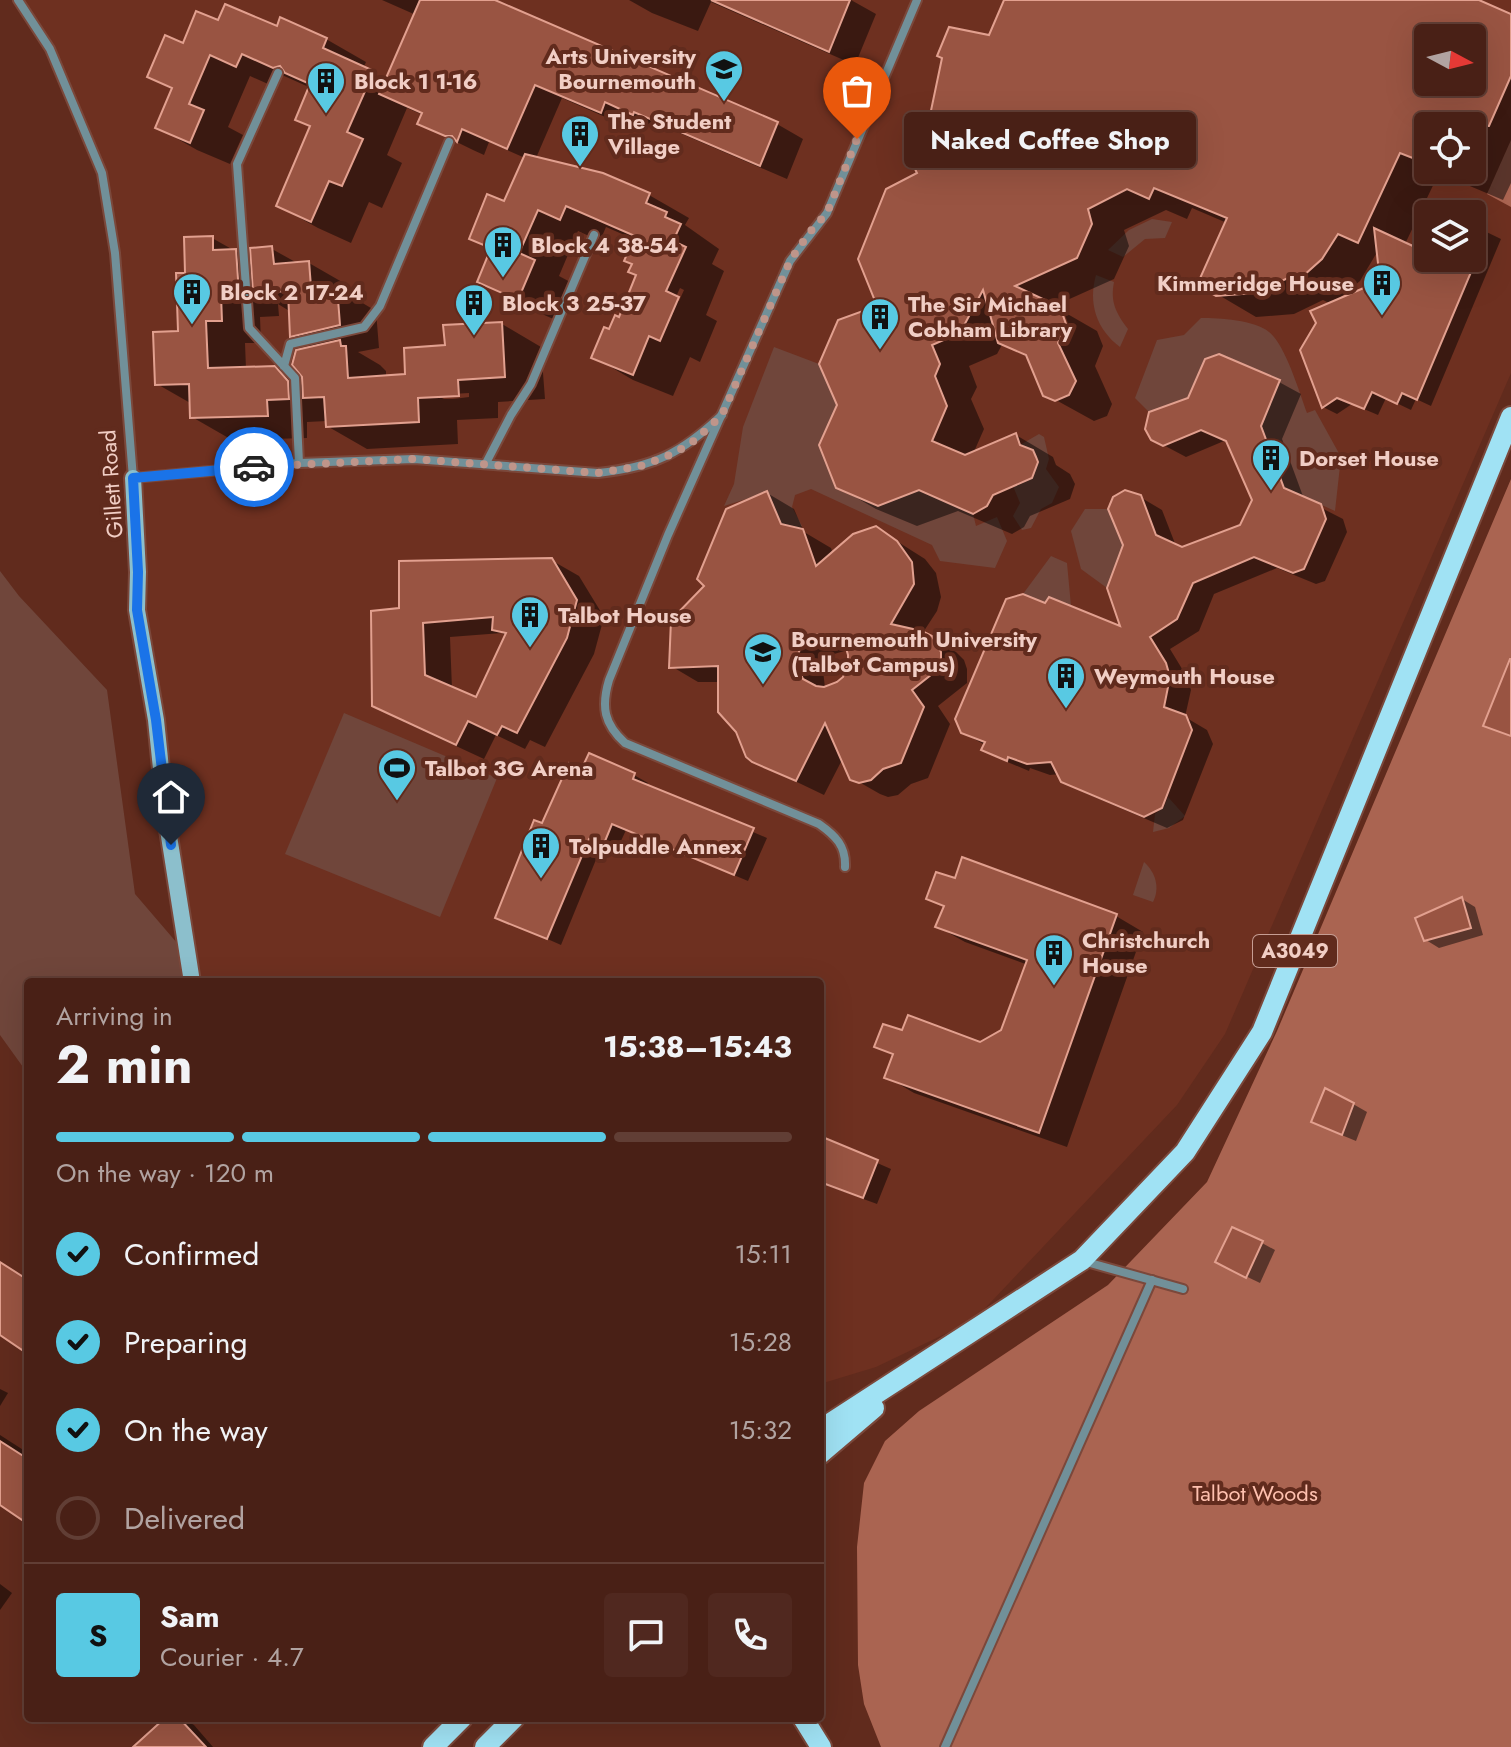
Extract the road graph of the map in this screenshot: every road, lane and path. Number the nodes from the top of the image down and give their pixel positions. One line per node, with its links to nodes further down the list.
1 (18, 0): 11 (street, Gillett Road)
2 (917, 0): 7 (street)
3 (278, 73): 6 (street)
4 (449, 142): 6 (street)
5 (594, 235): 10 (street)
6 (284, 366): 9 (street)
7 (722, 415): 10 (street); 12 (street)
8 (1511, 417): 14 (main road, A3049)
9 (299, 463): 10 (street); 11 (street)
10 (486, 463)
11 (133, 478): 13 (street, Gillett Road)
12 (845, 867)
13 (191, 978)
14 (1082, 1260): 15 (street); 17 (main road, A3049)
15 (1152, 1280): 16 (street); 26 (street)
16 (1183, 1289)
17 (919, 1368): 18 (main road, A3049); 19 (main road, A3049)
18 (824, 1427)
19 (824, 1451)
20 (458, 1722): 23 (main road)
21 (510, 1722): 24 (main road)
22 (804, 1722): 25 (main road)
23 (433, 1747)
24 (485, 1747)
25 (821, 1747)
26 (945, 1747)

